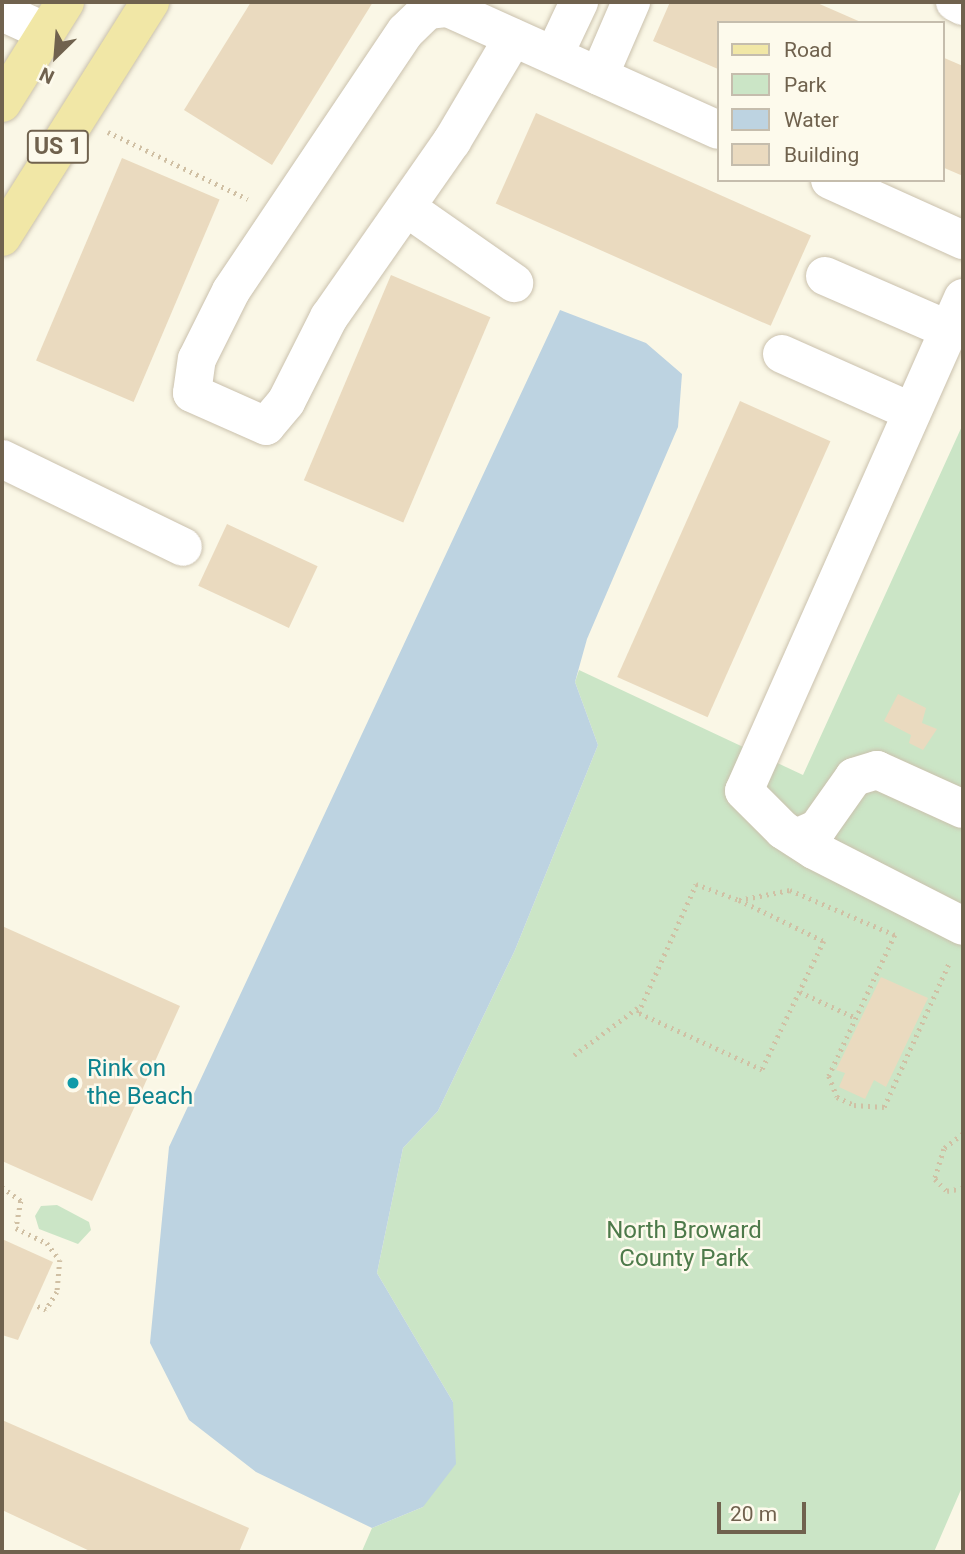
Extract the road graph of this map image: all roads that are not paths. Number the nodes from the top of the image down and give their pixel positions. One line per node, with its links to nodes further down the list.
1 (150, 2): 15 (main road, US 1)
2 (579, 2): 9 (street)
3 (631, 2): 10 (street)
4 (955, 2): 5 (street)
5 (963, 6)
6 (2, 12): 7 (street)
7 (56, 17): 11 (main road)
8 (513, 38): 9 (street); 14 (street); 14 (street)
9 (554, 55): 10 (street)
10 (599, 76): 12 (street)
11 (5, 92)
12 (716, 129)
13 (834, 182): 16 (street)
14 (407, 208): 18 (street)
15 (2, 237)
16 (963, 240)
17 (825, 276): 19 (street)
18 (514, 283)
19 (956, 314): 21 (street)
20 (782, 354): 21 (street)
21 (912, 412): 25 (street)
22 (2, 459): 23 (street)
23 (183, 547)
24 (963, 809): 25 (street)
25 (799, 832): 26 (street)
26 (963, 926)

